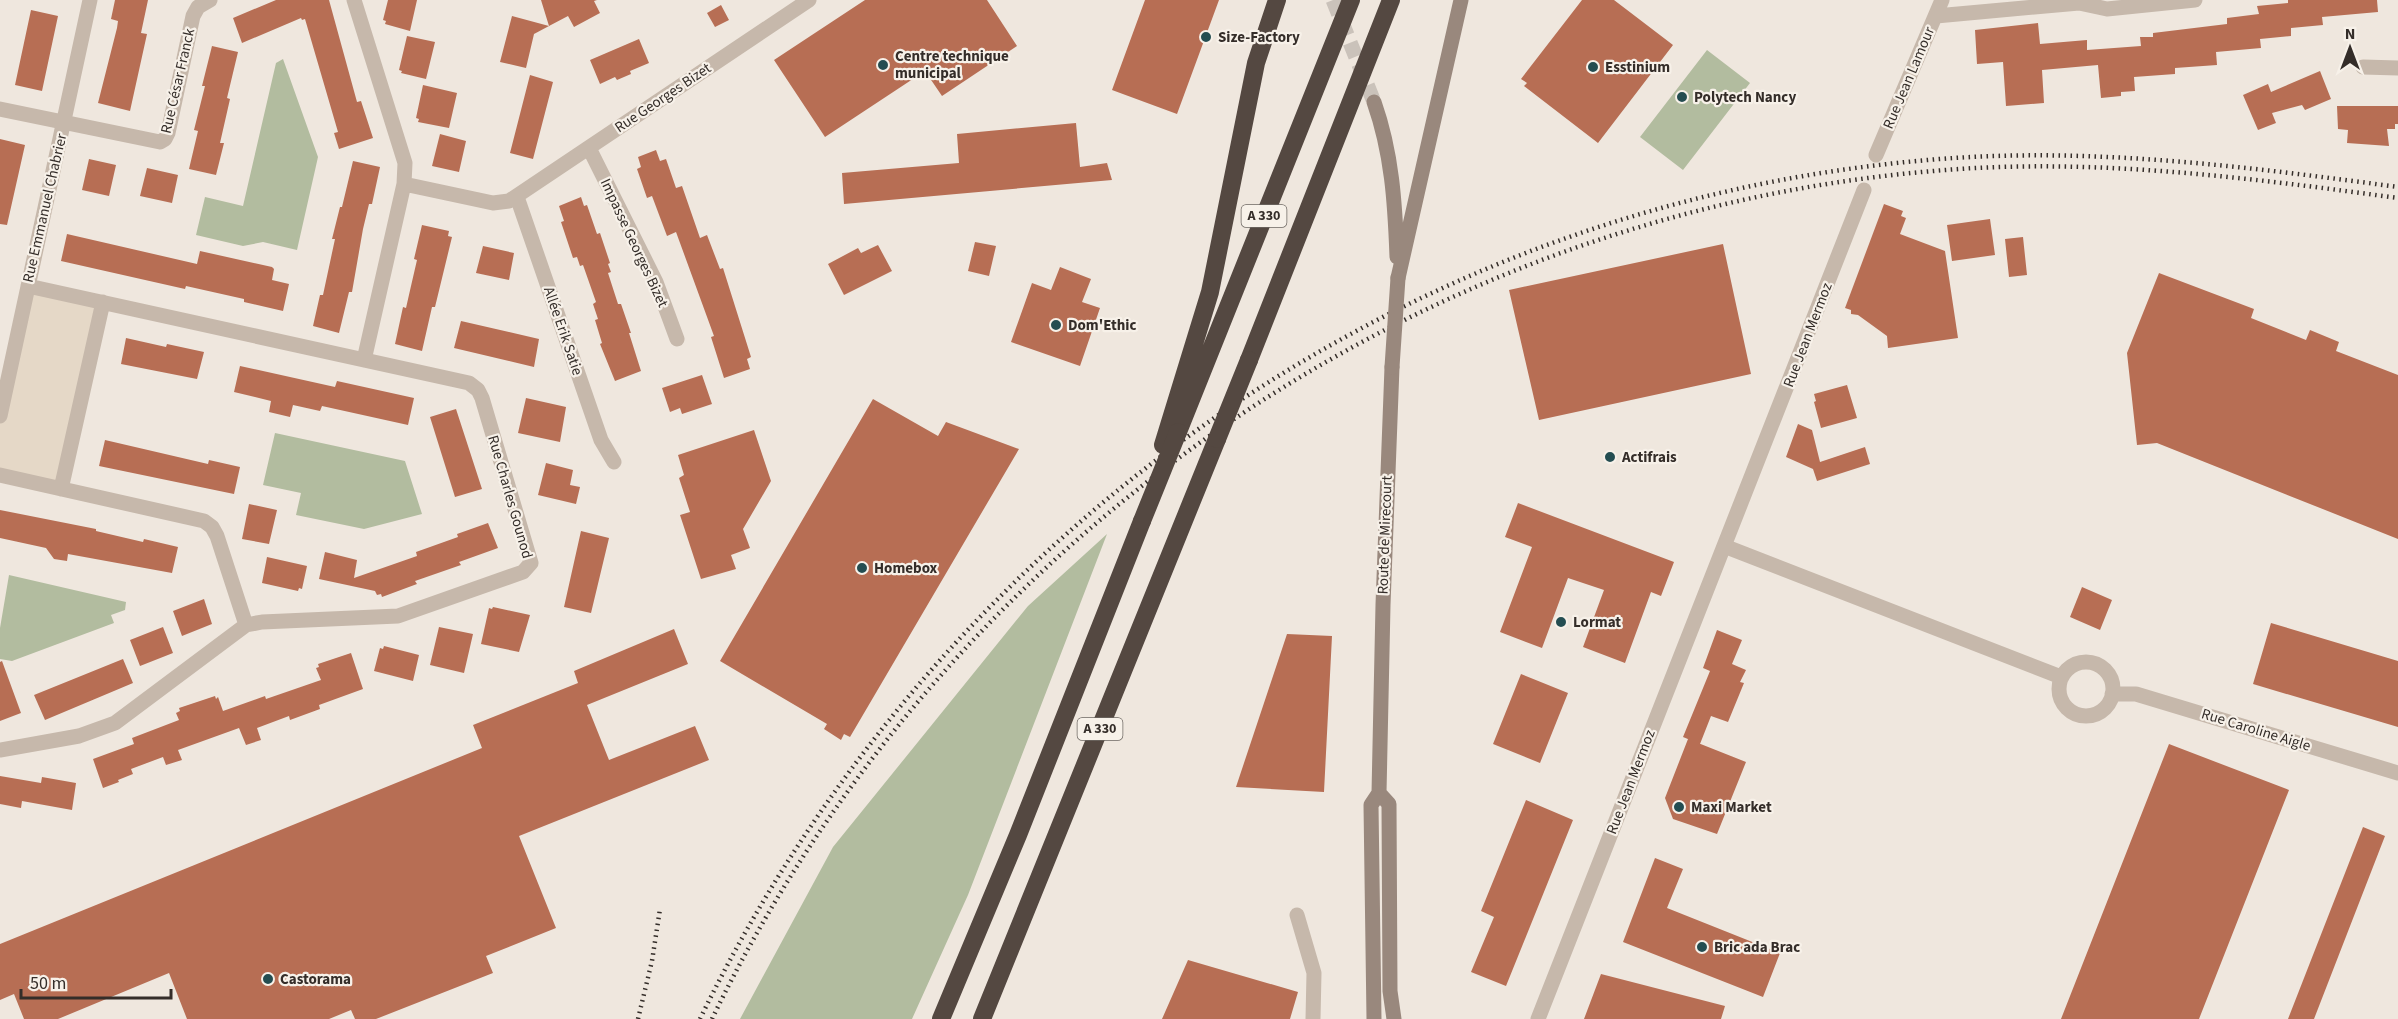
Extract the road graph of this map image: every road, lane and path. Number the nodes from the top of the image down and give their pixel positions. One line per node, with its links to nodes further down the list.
1 (90, 0): 18 (street, Rue Emmanuel Chabrier)
2 (210, 0): 18 (street, Rue César Franck)
3 (354, 0): 21 (street)
4 (809, 0): 19 (street, Rue Georges Bizet)
5 (1278, 0): 33 (highway, bridge)
6 (1351, 0): 33 (highway, A 330, bridge)
7 (1391, 0): 16 (highway, A 330)
8 (1405, 0): 16 (highway)
9 (1461, 0): 24 (main road, Route de Mirecourt)
10 (1942, 0): 12 (street, Rue Jean Lamour)
11 (2195, 0): 12 (street)
12 (1936, 16): 20 (street, Rue Jean Lamour)
13 (2363, 67): 14 (street)
14 (2398, 68)
15 (1374, 102): 24 (main road, Route de Mirecourt)
16 (1349, 105): 43 (highway, A 330, bridge)
17 (0, 109): 18 (street)
18 (65, 122): 25 (street, Rue Emmanuel Chabrier)
19 (589, 148): 23 (street, Rue Georges Bizet); 27 (street, Impasse Georges Bizet)
20 (1876, 155)
21 (404, 184): 23 (street); 28 (street)
22 (1864, 190): 34 (street, Rue Jean Mermoz)
23 (517, 197): 30 (street, Allée Erik Satie)
24 (1398, 278): 40 (main road, Route de Mirecourt, bridge)
25 (28, 286): 26 (street, Rue Charles Gounod); 29 (street, Rue Emmanuel Chabrier)
26 (103, 302): 28 (street, Rue Charles Gounod); 32 (street)
27 (677, 339)
28 (364, 360): 35 (street, Rue Charles Gounod)
29 (0, 416)
30 (614, 462)
31 (0, 475): 32 (street)
32 (61, 489): 35 (street)
33 (1142, 521): 42 (highway, A 330)
34 (1724, 546): 36 (street); 47 (street, Rue Jean Mermoz)
35 (246, 625): 38 (street, Rue Charles Gounod)
36 (2061, 676): 37 (street); 37 (street)
37 (2112, 694): 39 (street, Rue Caroline Aigle)
38 (0, 750)
39 (2398, 773)
40 (1379, 793): 45 (main road, Route de Mirecourt); 46 (main road, Route de Mirecourt)
41 (1297, 915): 44 (street)
42 (941, 1019)
43 (982, 1019)
44 (1313, 1019)
45 (1374, 1019)
46 (1394, 1019)
47 (1538, 1019)

